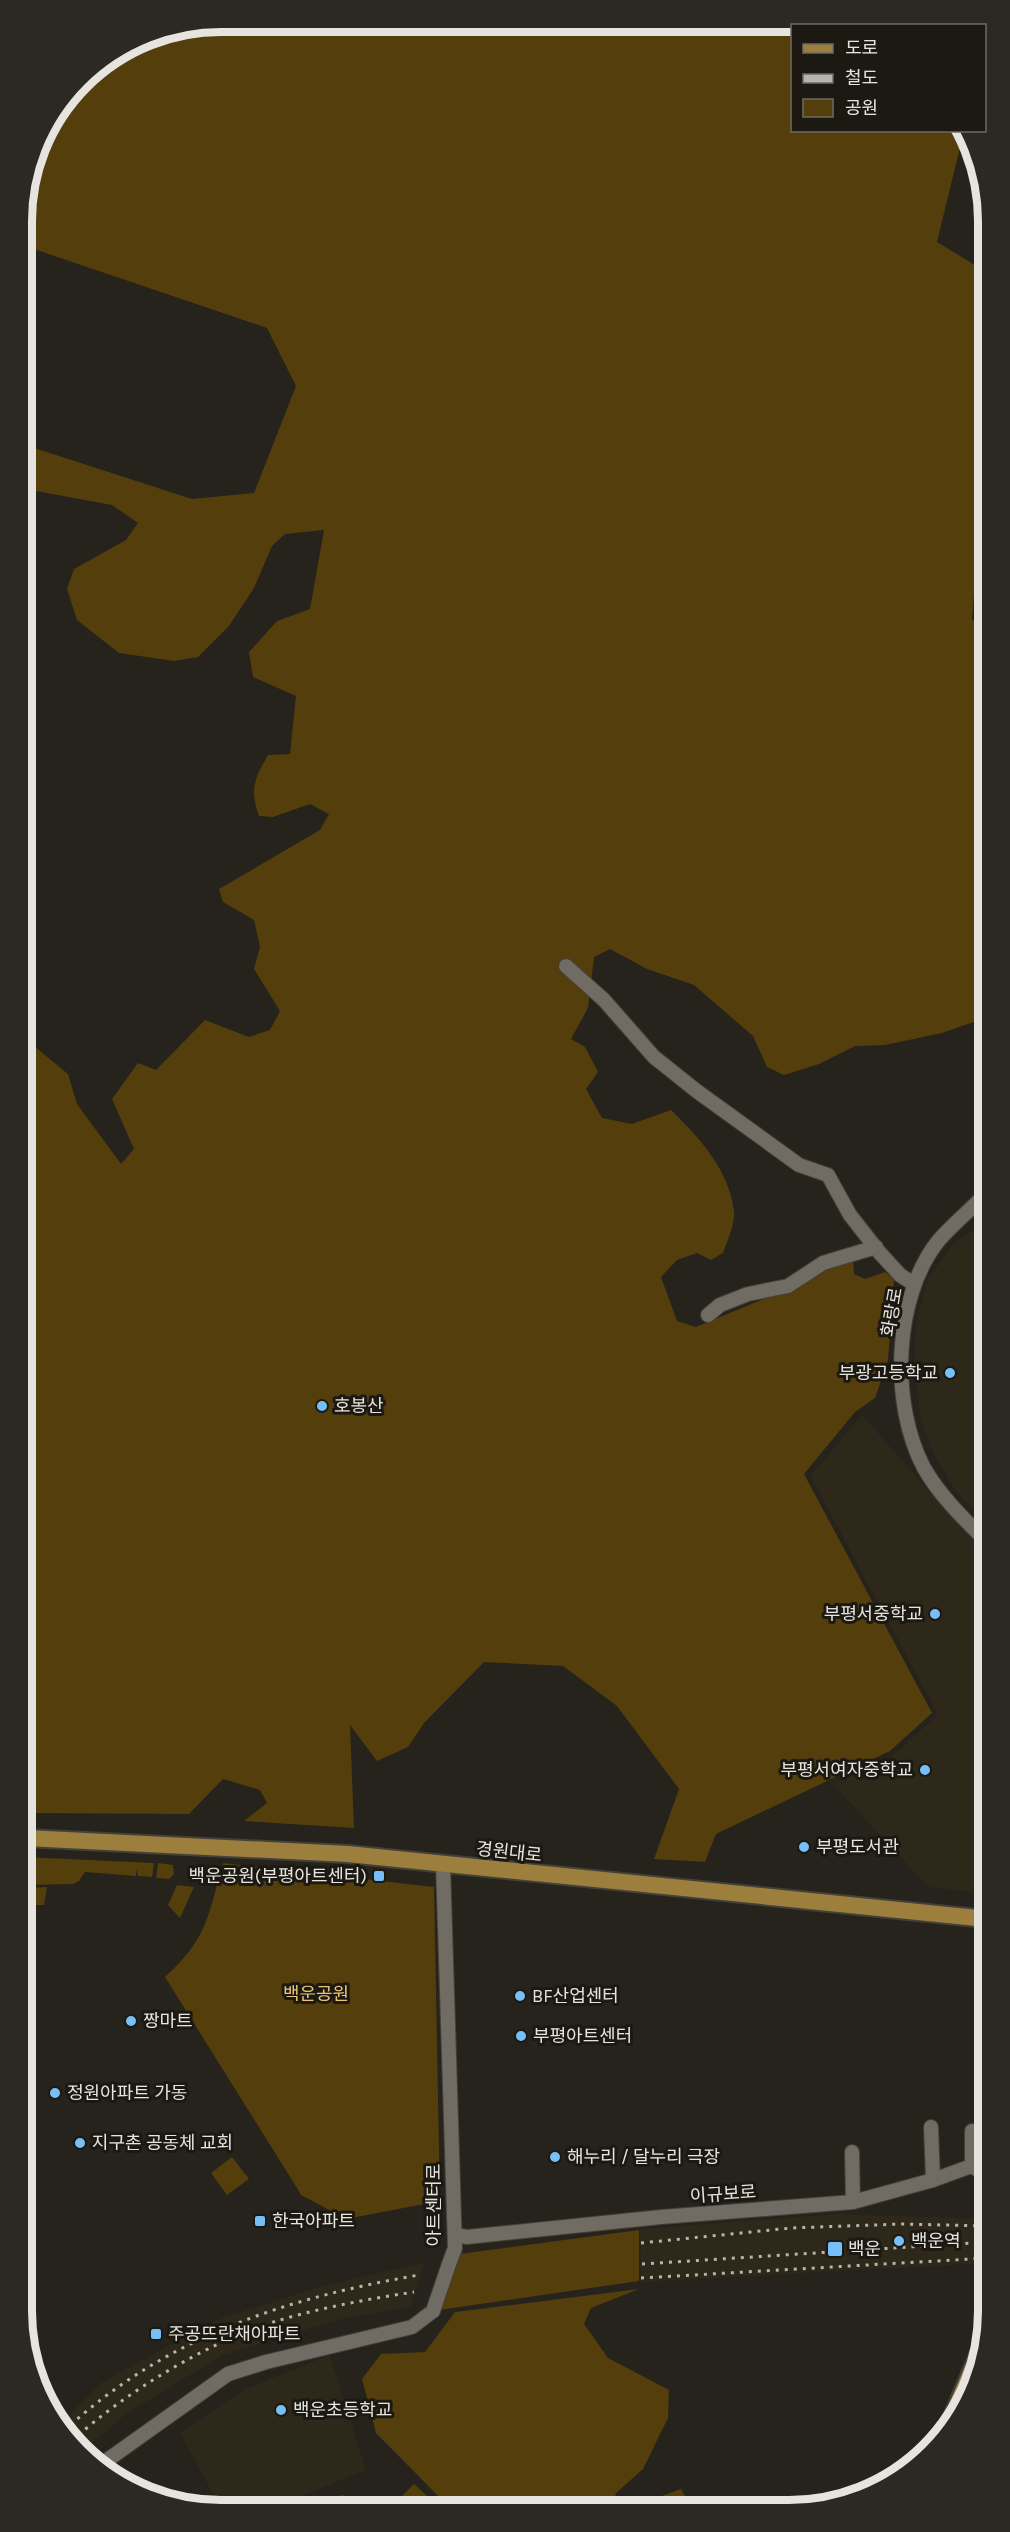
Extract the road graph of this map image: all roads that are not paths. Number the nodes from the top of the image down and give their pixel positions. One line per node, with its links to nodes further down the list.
1 (566, 966): 3 (street)
2 (978, 1202): 4 (street, 화랑로)
3 (876, 1248): 4 (street); 5 (street)
4 (914, 1284): 6 (street, 화랑로)
5 (708, 1314)
6 (978, 1533)
7 (32, 1838): 8 (main road, 경원대로)
8 (442, 1864): 9 (main road, 경원대로); 18 (street, 아트센터로)
9 (978, 1918)
10 (932, 2127): 16 (street)
11 (972, 2131): 14 (street)
12 (852, 2152): 17 (street)
13 (978, 2164): 14 (street, 이규보로)
14 (972, 2166): 15 (street); 16 (street, 이규보로)
15 (978, 2170)
16 (933, 2180): 17 (street, 이규보로)
17 (853, 2202): 18 (street, 이규보로)
18 (455, 2235): 19 (street, 아트센터로, bridge)
19 (106, 2461)

